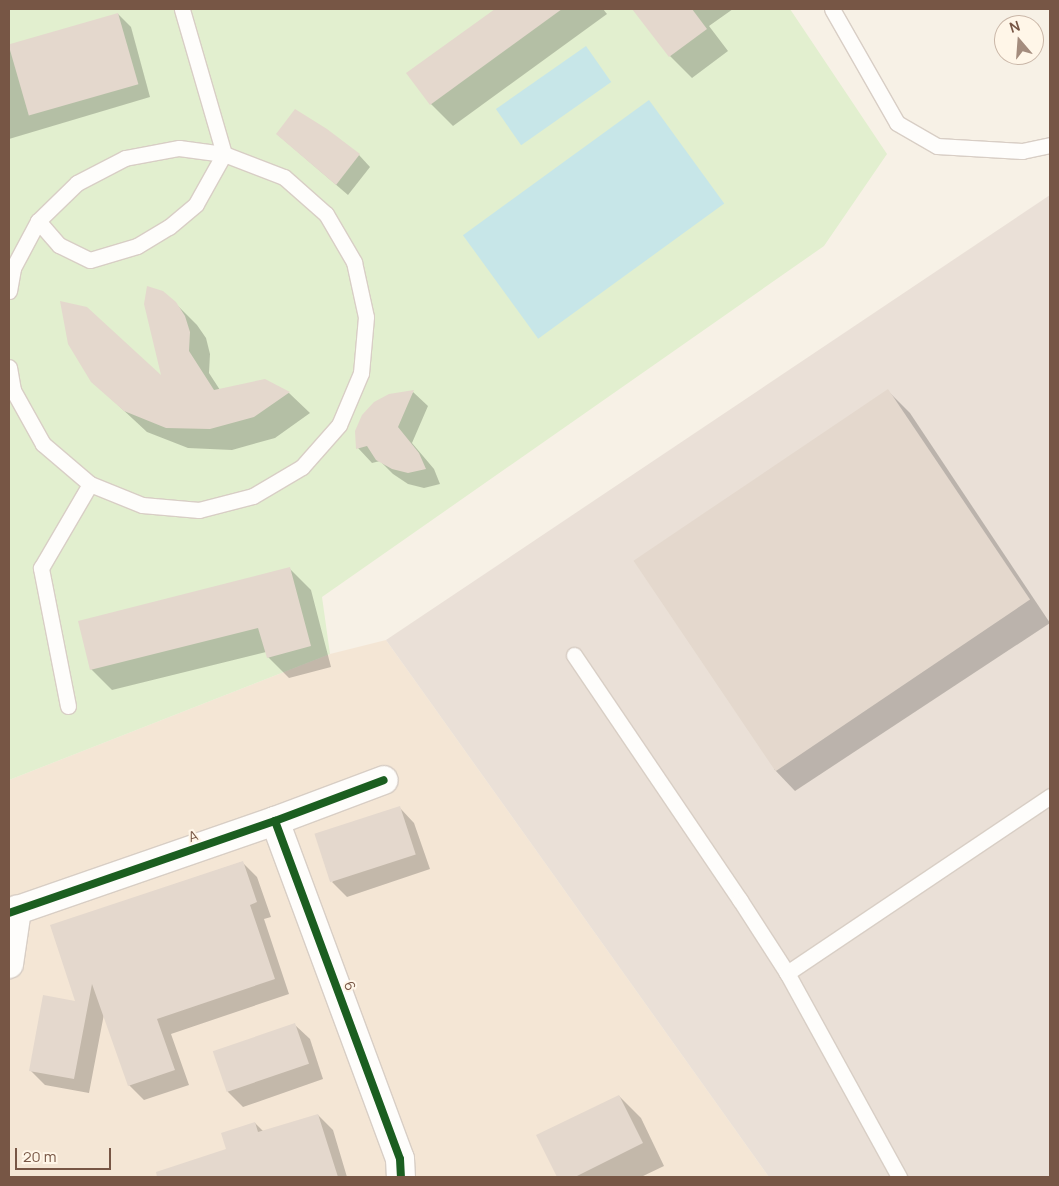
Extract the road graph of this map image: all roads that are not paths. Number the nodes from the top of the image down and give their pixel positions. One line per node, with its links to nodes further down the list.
1 (182, 9): 4 (lane)
2 (832, 9): 3 (lane)
3 (1050, 145)
4 (224, 154): 5 (lane); 5 (lane); 8 (lane)
5 (38, 221): 6 (lane)
6 (9, 291)
7 (9, 367): 8 (lane)
8 (90, 484): 10 (lane)
9 (574, 655): 16 (lane)
10 (68, 706)
11 (384, 780): 13 (street, A)
12 (1050, 796): 16 (lane)
13 (275, 821): 14 (street, A); 17 (street, 6)
14 (13, 912): 15 (street)
15 (9, 964)
16 (787, 973): 18 (lane)
17 (401, 1168)
18 (898, 1177)

